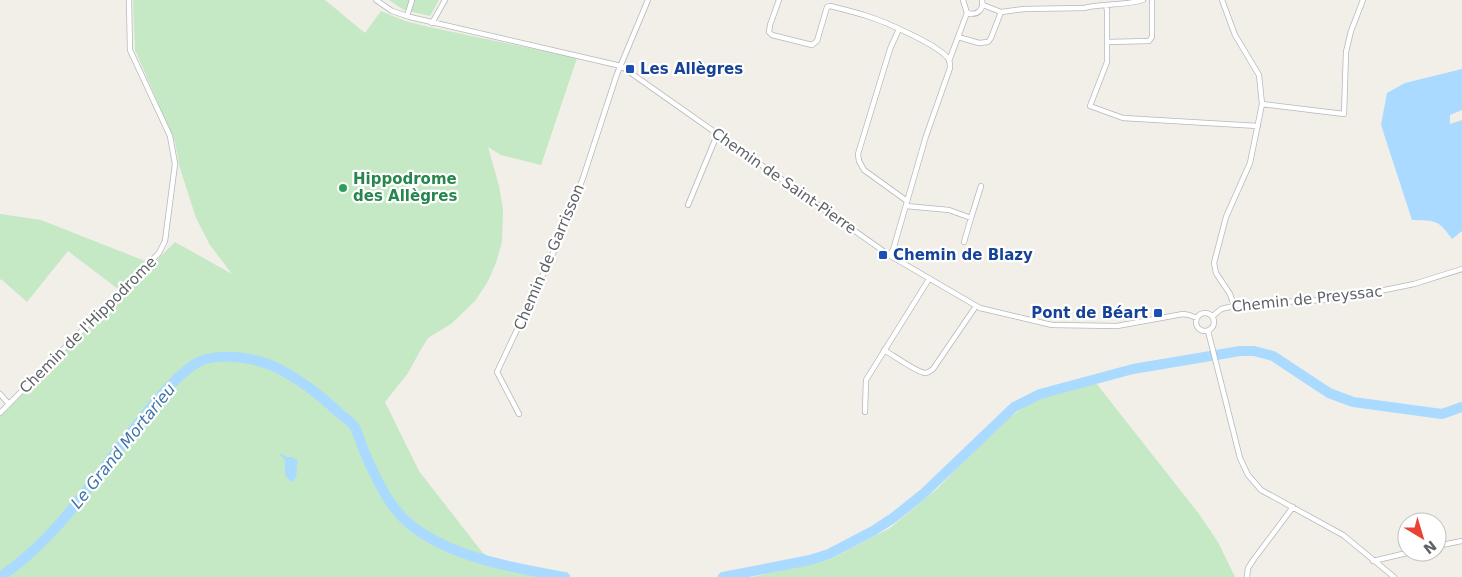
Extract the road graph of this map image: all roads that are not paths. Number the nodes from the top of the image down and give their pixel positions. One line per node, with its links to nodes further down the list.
1 (129, 0): 41 (street, Chemin de l'Hippodrome)
2 (376, 0): 16 (street, Chemin de Saint-Pierre)
3 (412, 0): 16 (street)
4 (445, 0): 17 (street)
5 (648, 0): 22 (street)
6 (779, 0): 18 (street)
7 (963, 0): 15 (street)
8 (1143, 0): 13 (street)
9 (1152, 0): 20 (street)
10 (1222, 0): 23 (street)
11 (1364, 0): 23 (street)
12 (983, 2): 14 (street); 15 (street)
13 (1106, 6): 14 (street); 20 (street)
14 (1000, 12): 19 (street)
15 (968, 13): 19 (street)
16 (407, 16): 17 (street, Chemin de Saint-Pierre)
17 (432, 23): 22 (street, Chemin de Saint-Pierre)
18 (899, 29): 21 (street); 27 (street)
19 (958, 37): 21 (street)
20 (1108, 42): 24 (street)
21 (949, 61): 27 (street)
22 (621, 66): 25 (street, Chemin de Saint-Pierre); 44 (street, Chemin de Garrisson)
23 (1262, 104): 24 (street)
24 (1258, 126): 35 (street)
25 (717, 134): 28 (street); 31 (street, Chemin de Saint-Pierre)
26 (981, 186): 29 (street)
27 (906, 203): 29 (street); 31 (street)
28 (688, 205)
29 (971, 218): 30 (street)
30 (964, 242)
31 (890, 255): 33 (street, Chemin de Saint-Pierre)
32 (1462, 269): 35 (street, Chemin de Preyssac)
33 (929, 278): 34 (street, Chemin de Saint-Pierre); 39 (street)
34 (976, 306): 37 (street, Chemin de Saint-Pierre); 39 (street)
35 (1234, 306): 36 (street, Chemin de Preyssac)
36 (1213, 316): 37 (street); 38 (street)
37 (1197, 318): 38 (street)
38 (1208, 331): 45 (street)
39 (884, 350): 42 (street)
40 (0, 394): 41 (street)
41 (9, 404): 43 (street, Chemin de l'Hippodrome)
42 (865, 412)
43 (0, 413)
44 (518, 414)
45 (1293, 507): 49 (street); 50 (street)
46 (1462, 540): 47 (street)
47 (1447, 544)
48 (1397, 555): 49 (street)
49 (1373, 561): 51 (street)
50 (1247, 577)
51 (1394, 577)

